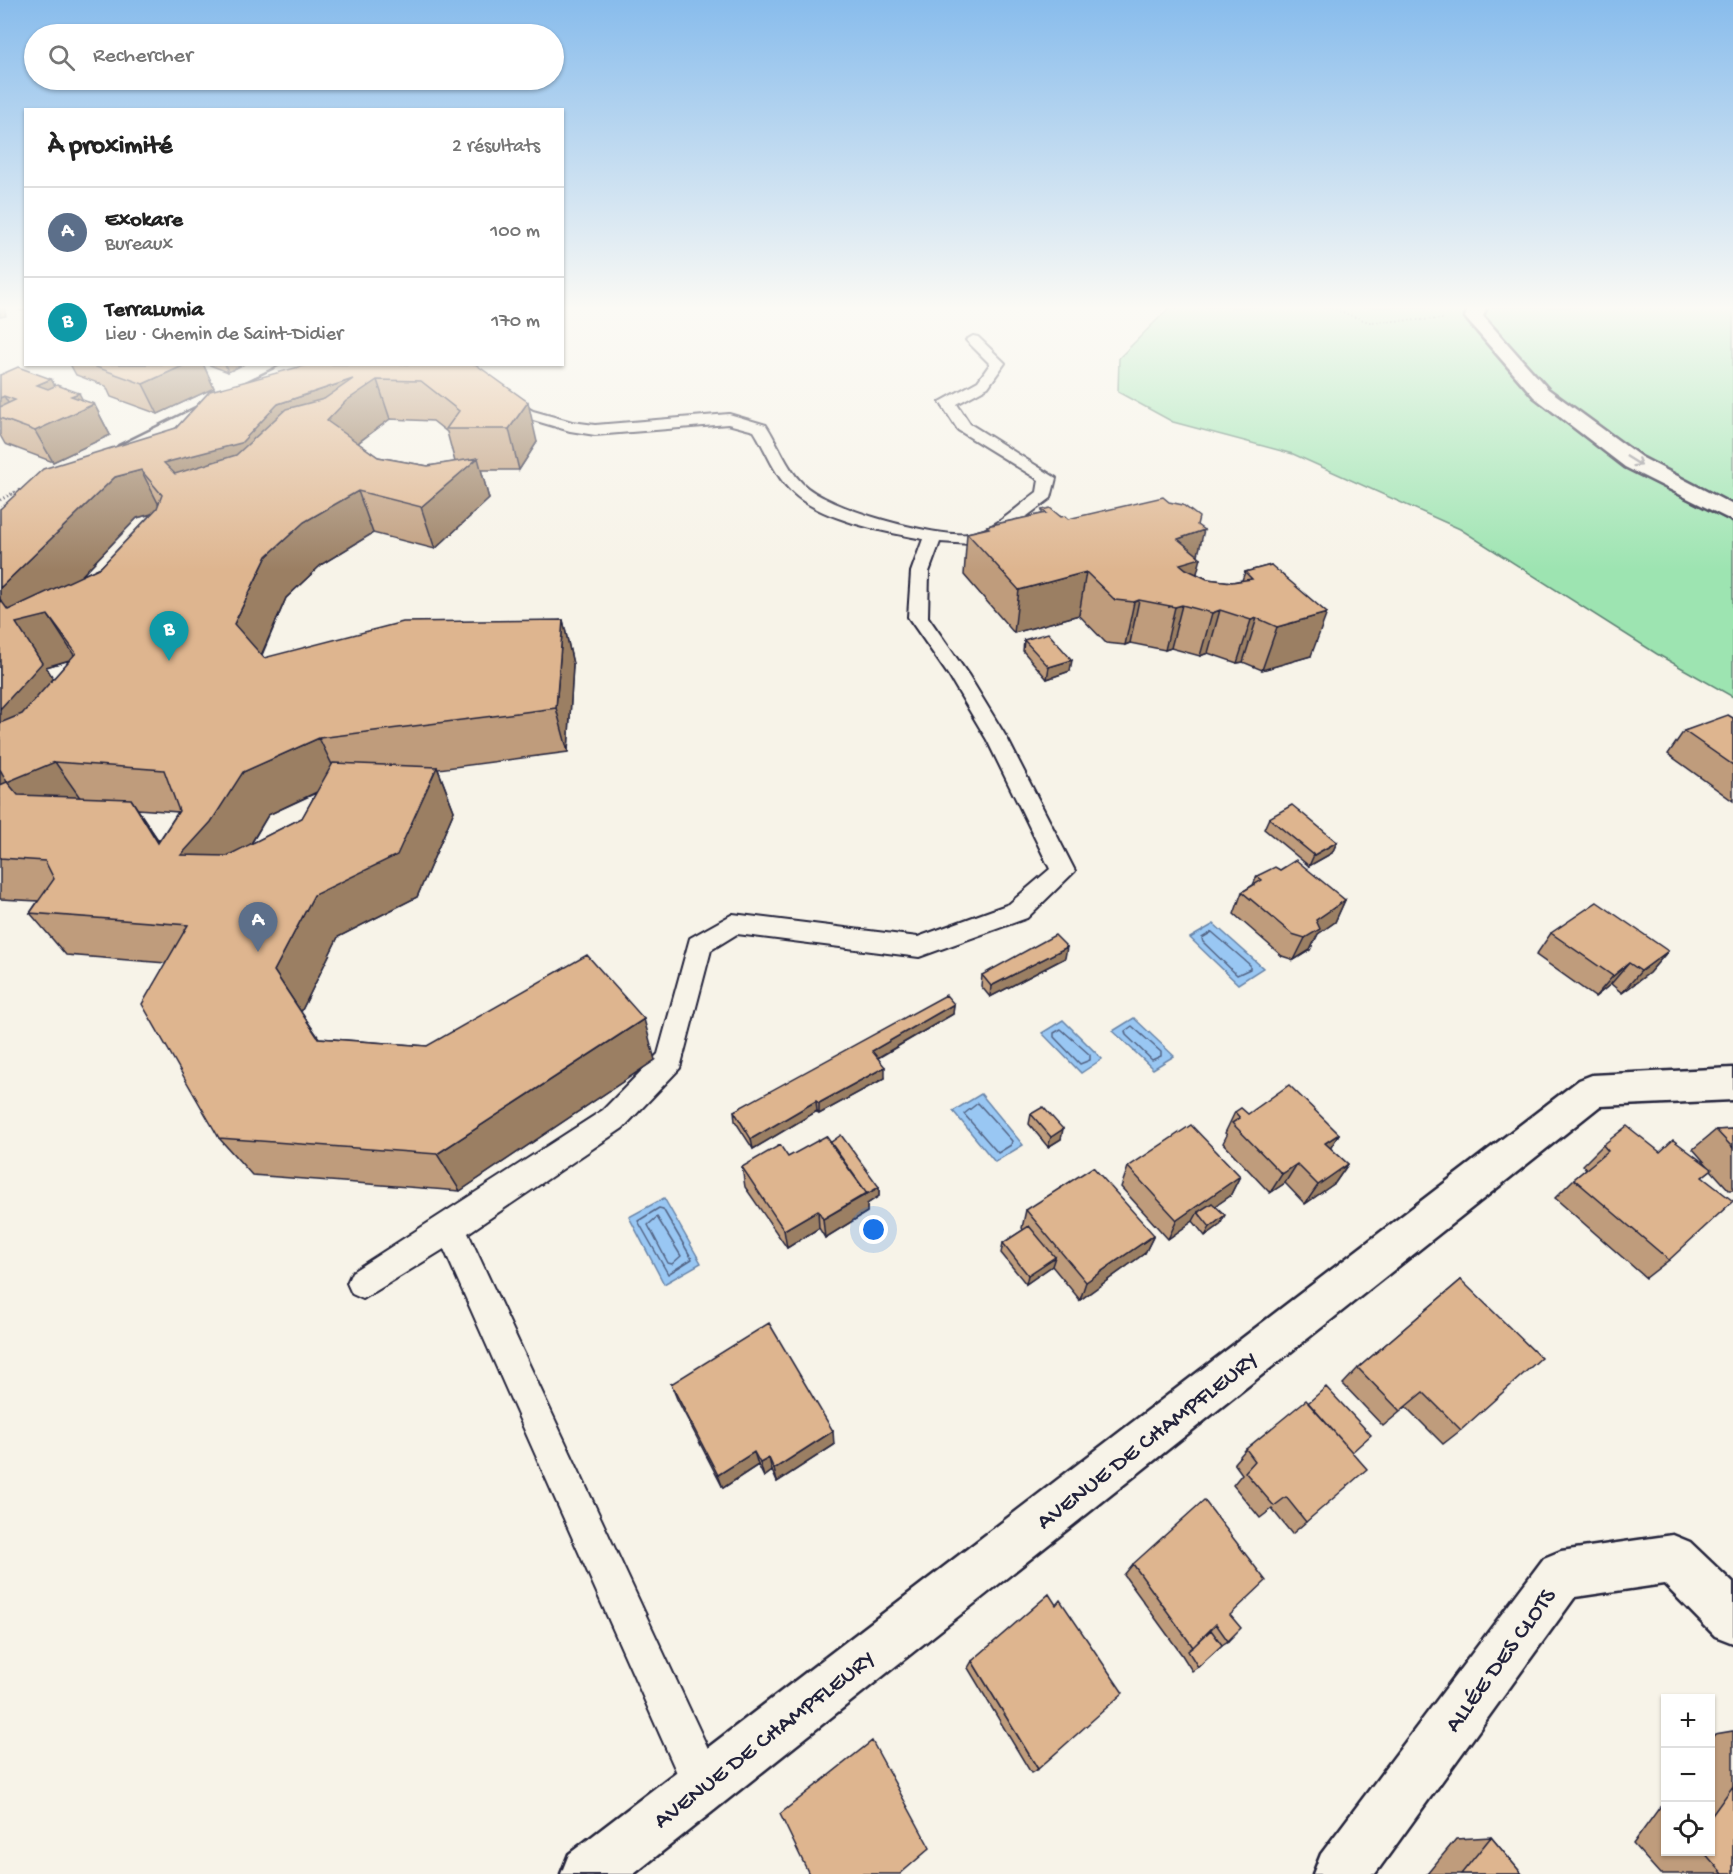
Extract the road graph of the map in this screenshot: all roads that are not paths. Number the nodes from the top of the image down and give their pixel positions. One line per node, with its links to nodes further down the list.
1 (239, 394): 5 (street)
2 (494, 394): 7 (lane)
3 (963, 394): 7 (lane)
4 (1543, 394): 6 (street, one-way to 6)
5 (104, 460)
6 (1733, 514)
7 (933, 537): 9 (lane)
8 (1733, 1084): 12 (street, AVENUE DE CHAMPFLEURY)
9 (450, 1228): 10 (lane); 12 (lane)
10 (363, 1283)
11 (1733, 1618): 14 (street, ALLÉE DES CLOTS)
12 (704, 1785): 13 (street, AVENUE DE CHAMPFLEURY)
13 (589, 1874)
14 (1341, 1874)

